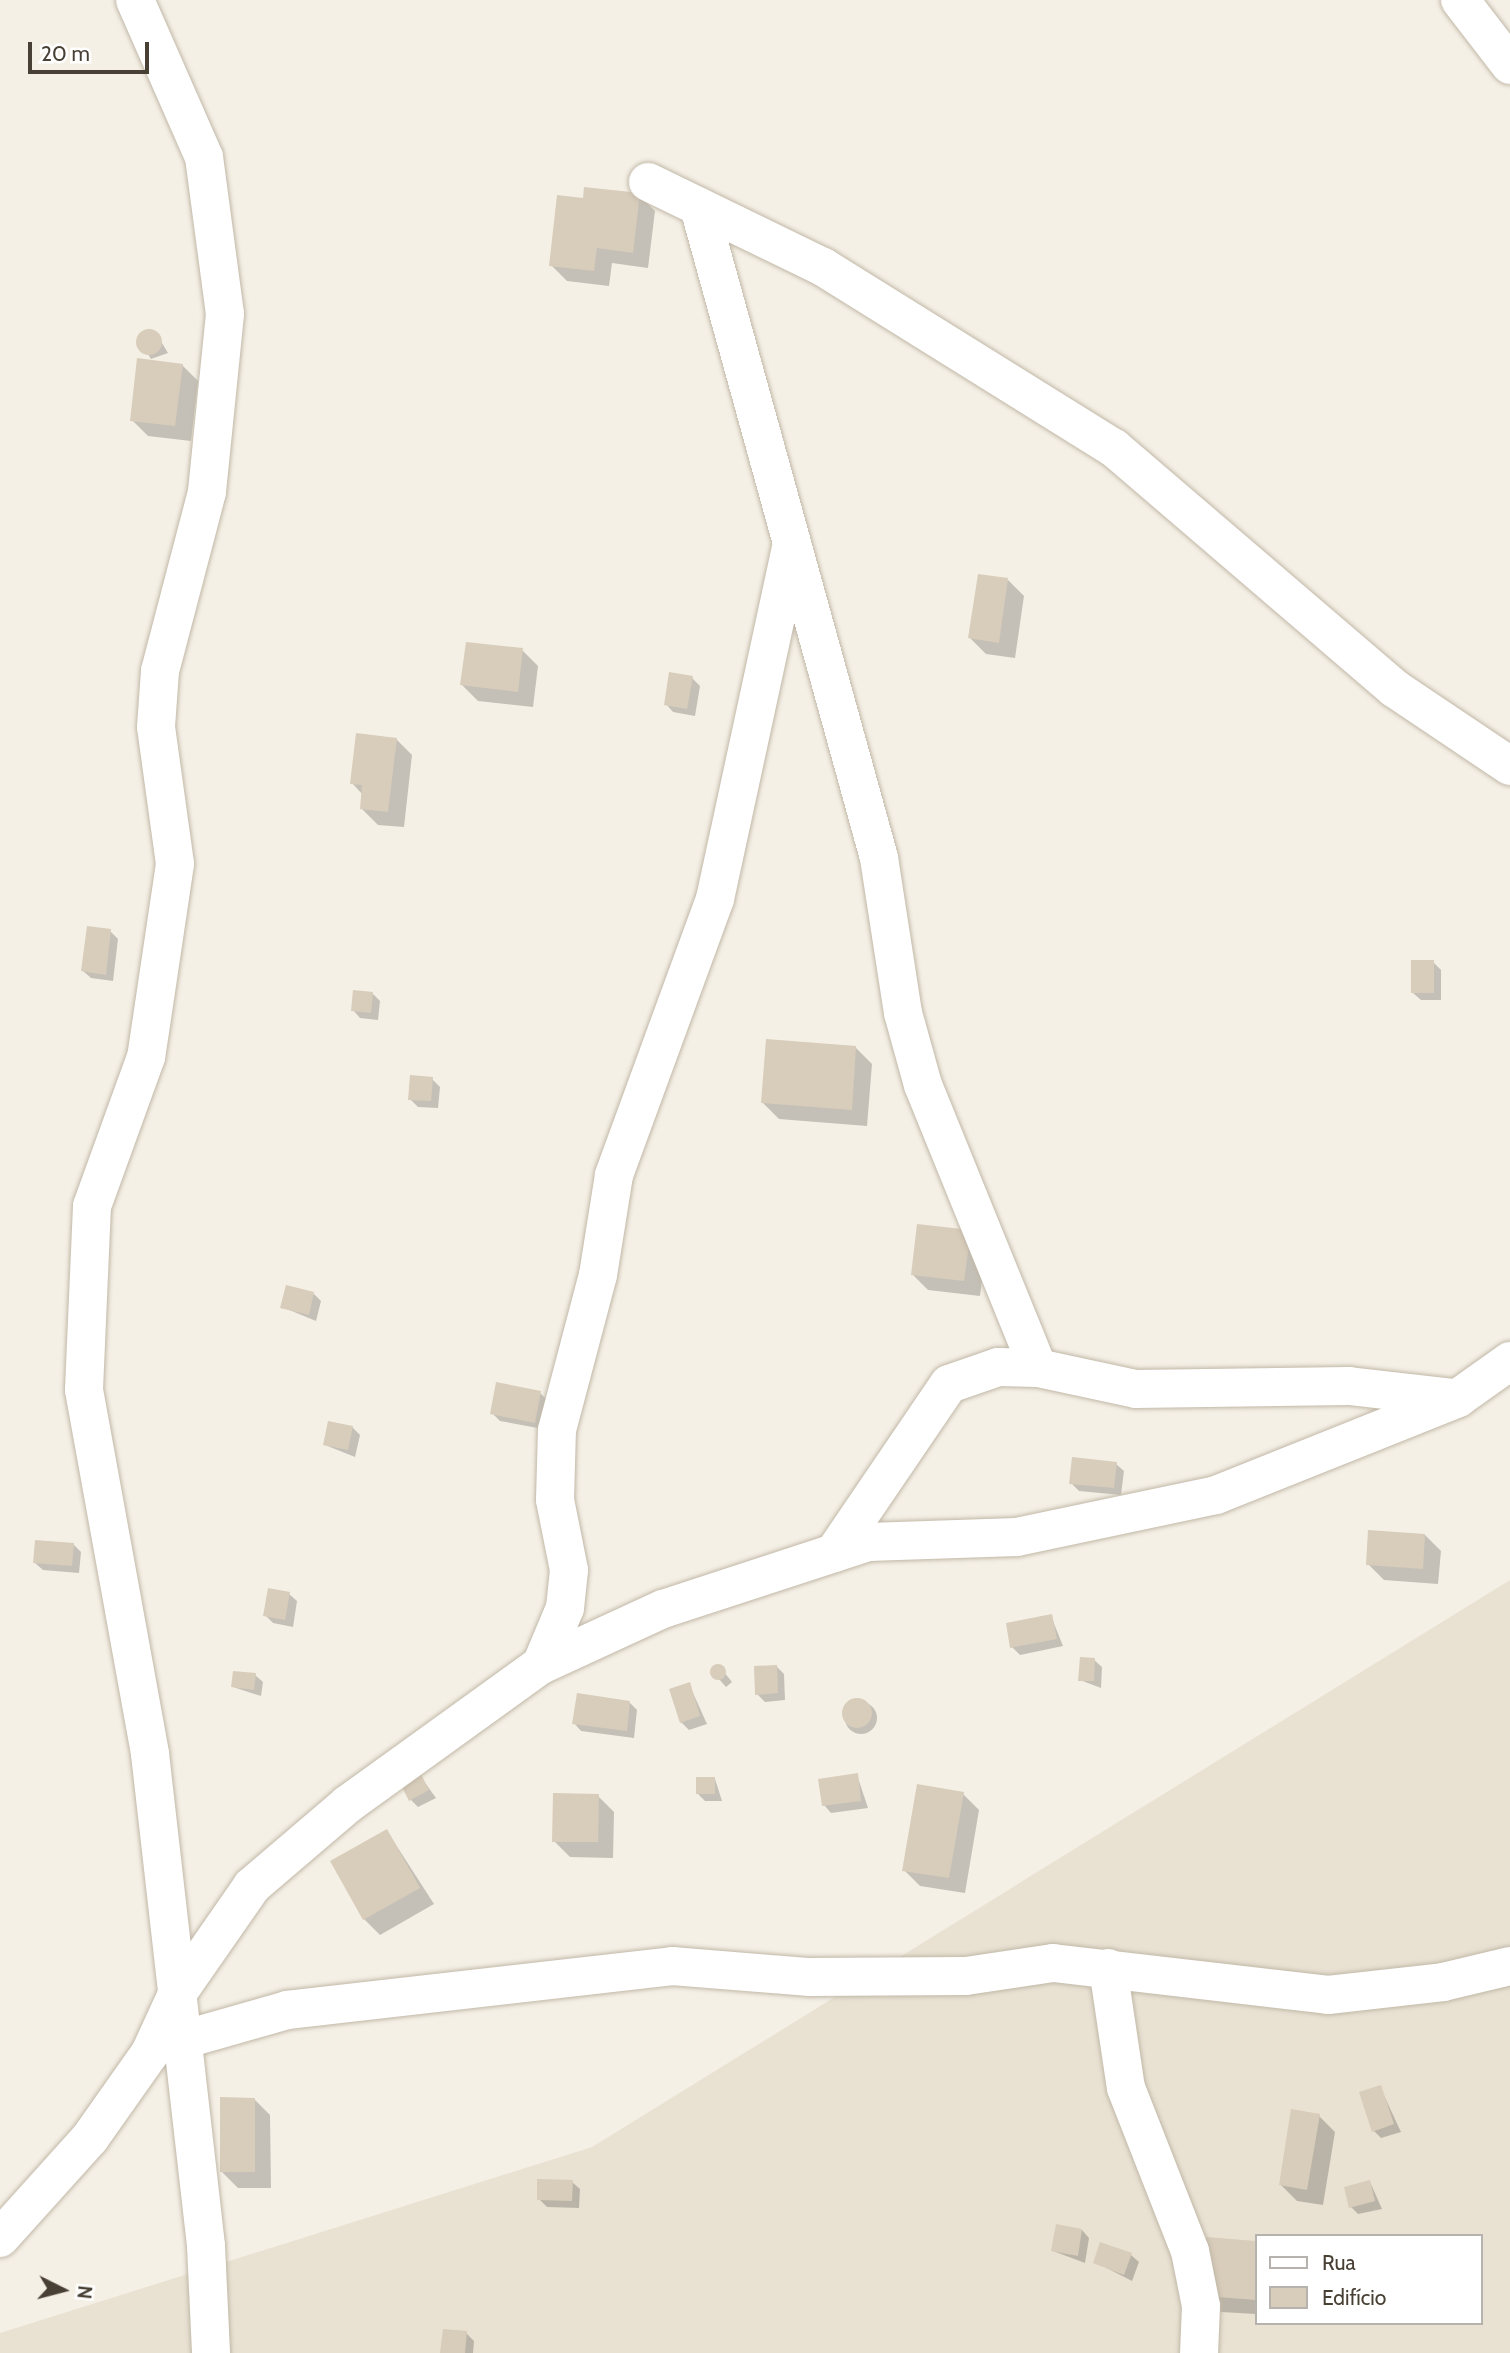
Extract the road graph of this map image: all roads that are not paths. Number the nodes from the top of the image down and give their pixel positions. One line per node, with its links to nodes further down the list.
1 (135, 0): 15 (street)
2 (1460, 0): 3 (street)
3 (1508, 51)
4 (648, 182): 5 (street)
5 (699, 207): 6 (street); 7 (street)
6 (792, 544): 9 (street); 12 (street)
7 (1510, 766)
8 (1510, 1361): 10 (street)
9 (1038, 1368): 10 (street); 11 (street)
10 (1458, 1398): 11 (street)
11 (834, 1553): 12 (street)
12 (541, 1665): 15 (street)
13 (1510, 1966): 14 (street)
14 (1108, 1968): 16 (street); 19 (street)
15 (177, 1994): 16 (street); 17 (street)
16 (182, 2040): 18 (street)
17 (0, 2238)
18 (211, 2353)
19 (1199, 2353)

